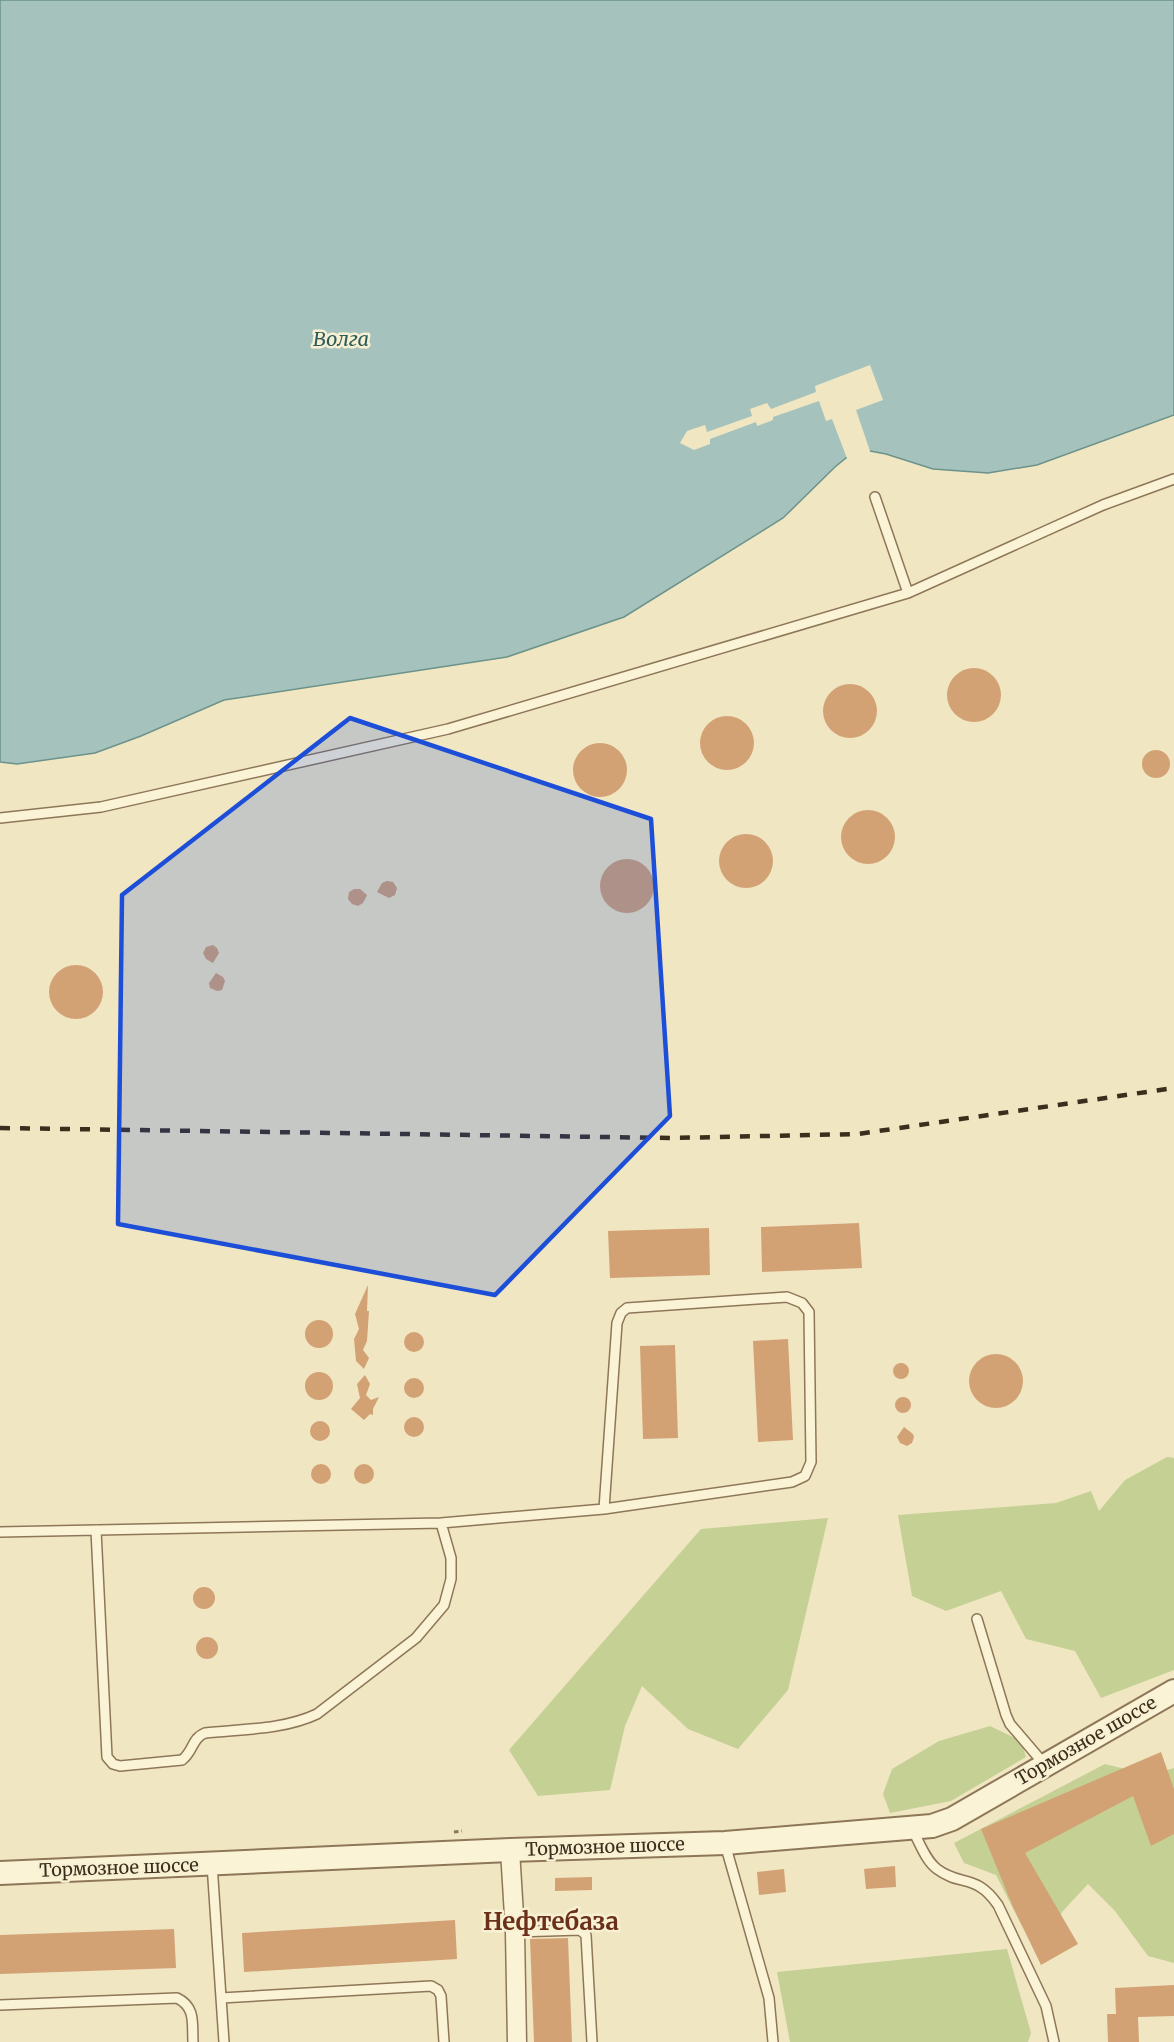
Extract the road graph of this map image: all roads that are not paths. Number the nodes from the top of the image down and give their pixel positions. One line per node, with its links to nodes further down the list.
1 (1174, 479): 3 (lane)
2 (875, 497): 3 (lane)
3 (908, 593): 4 (lane)
4 (0, 818)
5 (604, 1509): 5 (lane); 6 (lane)
6 (441, 1523): 7 (lane); 7 (lane)
7 (96, 1530): 8 (lane)
8 (0, 1532)
9 (977, 1619): 11 (lane)
10 (1174, 1691): 11 (street, Тормозное шоссе)
11 (1046, 1765): 12 (street, Тормозное шоссе)
12 (912, 1829): 13 (street, Тормозное шоссе); 26 (lane)
13 (725, 1843): 14 (street, Тормозное шоссе); 25 (lane)
14 (510, 1850): 15 (street, Тормозное шоссе); 17 (street)
15 (212, 1864): 16 (street, Тормозное шоссе); 18 (lane)
16 (0, 1873)
17 (515, 1932): 23 (street); 24 (lane)
18 (221, 1998): 21 (lane); 22 (lane)
19 (0, 2005): 20 (lane)
20 (193, 2042)
21 (224, 2042)
22 (444, 2042)
23 (517, 2042)
24 (592, 2042)
25 (773, 2042)
26 (1054, 2042)

